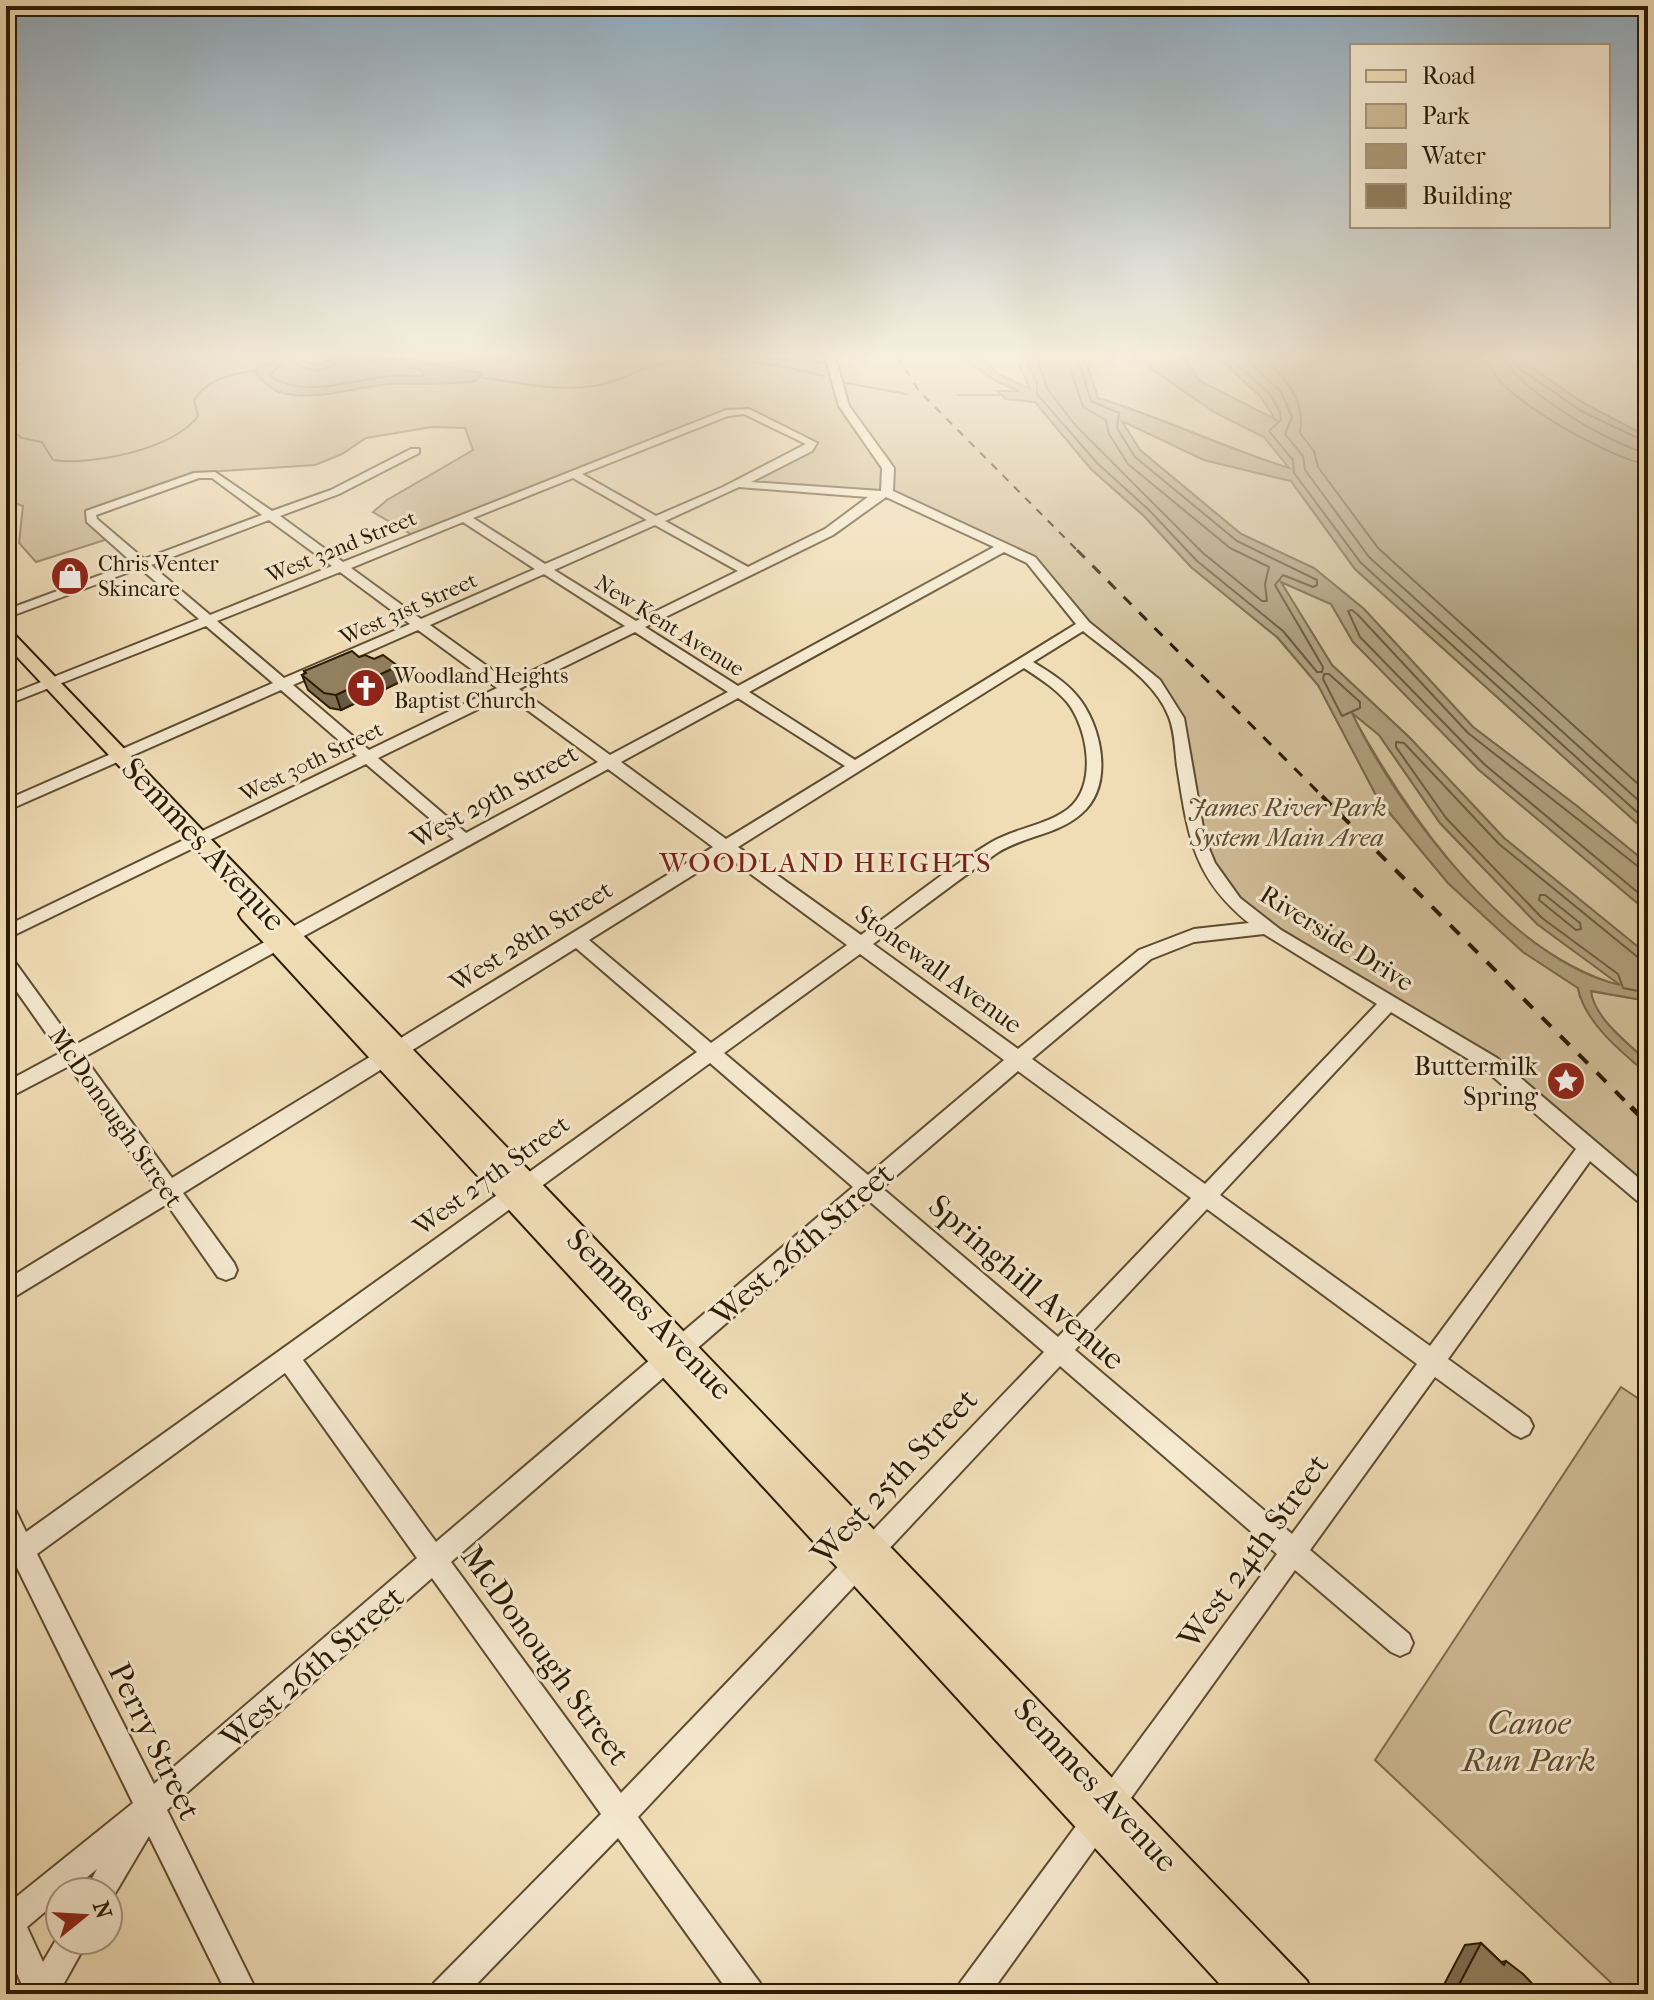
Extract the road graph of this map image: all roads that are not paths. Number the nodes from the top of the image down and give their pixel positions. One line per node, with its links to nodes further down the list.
1 (637, 449): 5 (street, West 32nd Street)
2 (804, 449): 6 (street, West 31st Street)
3 (874, 449): 7 (street)
4 (415, 451): 8 (street)
5 (573, 474): 9 (street, West 32nd Street); 10 (street)
6 (738, 484): 7 (street); 10 (street, West 31st Street)
7 (887, 493): 11 (street, Riverside Drive); 15 (street, West 30th Street)
8 (272, 515): 12 (street); 12 (street, Stonewall Avenue); 13 (street, Stonewall Avenue)
9 (464, 518): 13 (street, West 32nd Street); 14 (street, New Kent Avenue)
10 (655, 519): 14 (street, West 31st Street); 15 (street)
11 (1006, 546): 19 (street, Riverside Drive); 27 (street, West 29th Street)
12 (142, 564): 16 (street); 17 (street)
13 (343, 567): 17 (street, West 32nd Street); 18 (street, Stonewall Avenue)
14 (545, 569): 18 (street, West 31st Street); 20 (street, New Kent Avenue)
15 (748, 572): 20 (street, West 30th Street)
16 (6, 614)
17 (208, 621): 24 (street); 25 (street, West 32nd Street)
18 (421, 624): 24 (street, West 31st Street); 26 (street, Stonewall Avenue)
19 (1084, 625): 23 (street, West 28th Street); 37 (street, Riverside Drive)
20 (636, 627): 26 (street, West 30th Street); 27 (street, New Kent Avenue)
21 (6, 635): 25 (main road, Semmes Avenue)
22 (6, 653): 25 (main road, Semmes Avenue)
23 (1023, 662): 32 (street, West 28th Street); 41 (street, West 27th Street)
24 (282, 685): 29 (street); 30 (street, West 31st Street)
25 (46, 686): 28 (street, West 32nd Street); 30 (main road, Semmes Avenue)
26 (510, 689): 29 (street, West 30th Street); 31 (street, Stonewall Avenue)
27 (740, 692): 31 (street, West 29th Street); 32 (street, New Kent Avenue)
28 (6, 701)
29 (367, 758): 34 (street); 35 (street, West 30th Street)
30 (114, 759): 33 (street, West 31st Street); 35 (main road, Semmes Avenue)
31 (611, 762): 34 (street, West 29th Street); 36 (street, Stonewall Avenue)
32 (855, 766): 36 (street, West 28th Street)
33 (6, 806)
34 (466, 841): 40 (street, West 29th Street)
35 (193, 843): 38 (street, West 30th Street); 40 (main road, Semmes Avenue)
36 (726, 846): 39 (street, West 28th Street); 41 (street, Stonewall Avenue)
37 (1264, 928): 43 (street, Riverside Drive); 47 (street, West 26th Street)
38 (6, 933)
39 (576, 938): 44 (street, West 28th Street); 45 (street, Springhill Avenue)
40 (285, 940): 44 (main road, Semmes Avenue); 46 (street, West 29th Street)
41 (861, 945): 45 (street, West 27th Street); 47 (street, Stonewall Avenue)
42 (6, 963): 46 (street, McDonough Street)
43 (1390, 1002): 49 (street, Riverside Drive); 53 (street, West 25th Street)
44 (392, 1054): 51 (main road, Semmes Avenue); 52 (street, West 28th Street)
45 (709, 1054): 50 (street, Springhill Avenue); 51 (street, West 27th Street)
46 (73, 1055): 48 (street, West 29th Street); 52 (street, McDonough Street)
47 (1018, 1059): 50 (street, West 26th Street); 53 (street, Stonewall Avenue)
48 (6, 1091)
49 (1589, 1147): 54 (street, Riverside Drive); 60 (street, West 24th Street)
50 (867, 1188): 57 (street, Springhill Avenue); 58 (street, West 26th Street)
51 (518, 1189): 58 (main road, Semmes Avenue); 59 (street, West 27th Street)
52 (169, 1191): 55 (street, McDonough Street); 56 (street, West 28th Street)
53 (1206, 1196): 57 (street, West 25th Street); 60 (street, Stonewall Avenue)
54 (1648, 1198)
55 (226, 1270)
56 (6, 1292)
57 (1058, 1351): 64 (street, Springhill Avenue); 65 (street, West 25th Street)
58 (673, 1353): 65 (main road, Semmes Avenue); 66 (street, West 26th Street)
59 (287, 1357): 63 (street, West 27th Street); 66 (street, McDonough Street)
60 (1432, 1361): 61 (street, Stonewall Avenue); 64 (street, West 24th Street)
61 (1521, 1426)
62 (6, 1518): 63 (street, Perry Street)
63 (22, 1550): 68 (street, Perry Street)
64 (1294, 1554): 67 (street, Springhill Avenue); 69 (street, West 24th Street)
65 (864, 1557): 69 (main road, Semmes Avenue); 70 (street, West 25th Street)
66 (434, 1561): 68 (street, West 26th Street); 70 (street, McDonough Street)
67 (1400, 1643)
68 (150, 1806): 71 (street, West 26th Street); 72 (street, West 26th Street); 75 (street, Perry Street)
69 (1104, 1813): 78 (street, West 24th Street); 79 (main road, Semmes Avenue); 80 (main road, Semmes Avenue)
70 (621, 1814): 76 (street, West 25th Street); 77 (street, McDonough Street)
71 (109, 1876)
72 (7, 1918): 74 (street)
73 (64, 1956): 74 (street)
74 (42, 1994)
75 (243, 1994)
76 (445, 1994)
77 (749, 1994)
78 (971, 1994)
79 (1255, 1994)
80 (1294, 1994)

